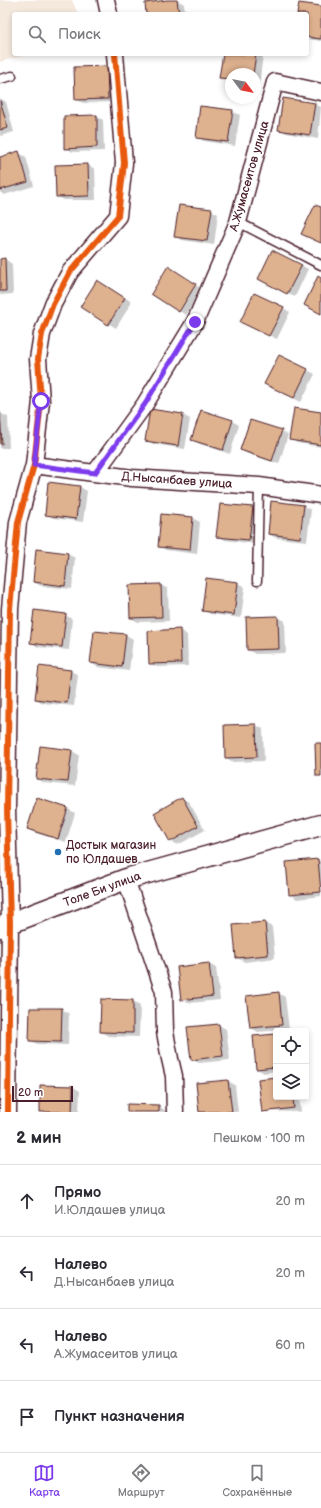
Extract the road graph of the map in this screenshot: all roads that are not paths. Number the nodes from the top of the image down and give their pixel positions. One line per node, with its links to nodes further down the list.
1 (106, 0): 2 (street)
2 (109, 12)
3 (115, 56): 9 (street)
4 (12, 76): 5 (lane)
5 (0, 79)
6 (321, 92): 7 (street, А.Жумасеитов улица)
7 (238, 222): 8 (lane); 10 (street, А.Жумасеитов улица)
8 (321, 265)
9 (34, 465): 10 (street, Д.Нысанбаев улица); 16 (street)
10 (95, 473): 11 (street, Д.Нысанбаев улица)
11 (259, 486): 12 (street, Д.Нысанбаев улица); 13 (lane)
12 (321, 495)
13 (257, 581)
14 (321, 826): 15 (street, Толе Би улица)
15 (126, 879): 16 (street, Толе Би улица); 18 (street)
16 (5, 925): 17 (street)
17 (8, 1112)
18 (175, 1112)

